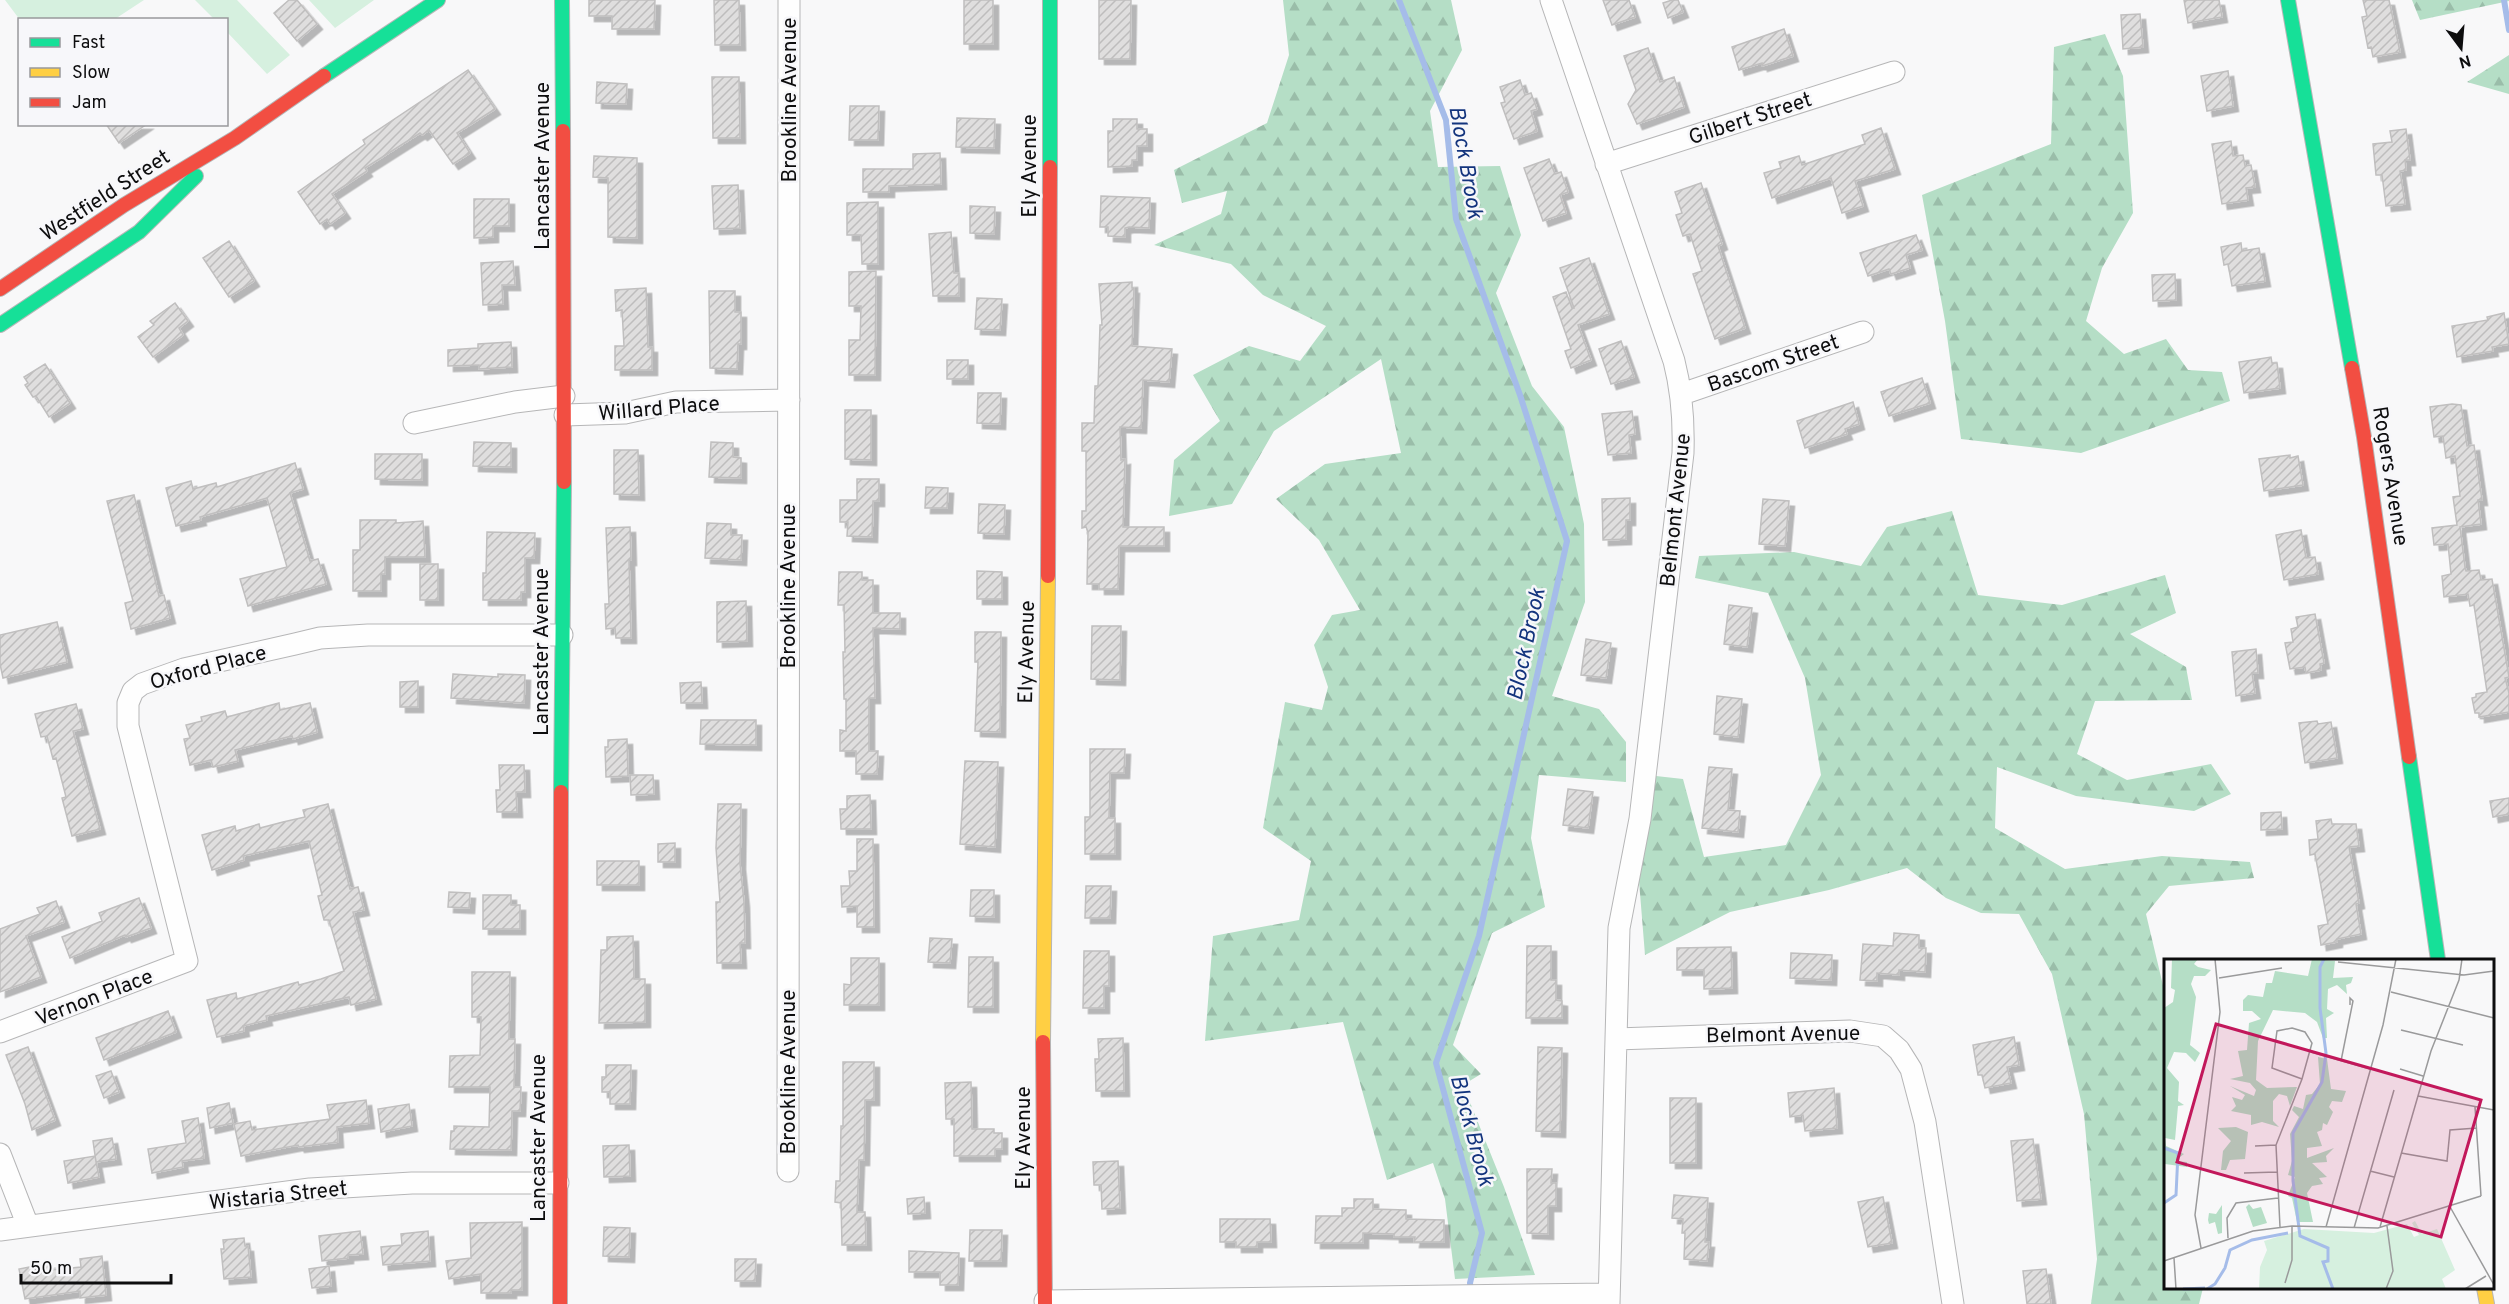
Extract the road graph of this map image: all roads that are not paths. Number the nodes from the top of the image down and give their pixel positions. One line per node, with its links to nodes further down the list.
1 (438, 0): 8 (street, Westfield Street)
2 (562, 0): 16 (street, Lancaster Avenue)
3 (789, 0): 15 (street, Brookline Avenue)
4 (1050, 0): 31 (street, Ely Avenue)
5 (1551, 0): 9 (street, Belmont Avenue)
6 (2288, 0): 19 (street, Rogers Avenue)
7 (1894, 72): 9 (street, Gilbert Street)
8 (235, 138): 10 (street, Westfield Street); 11 (street, Westfield Street)
9 (1606, 164): 14 (street, Belmont Avenue)
10 (0, 291): 11 (street)
11 (19, 313): 12 (street, Westfield Street)
12 (0, 325)
13 (1863, 332): 14 (street, Bascom Street)
14 (1682, 394): 22 (street, Belmont Avenue)
15 (789, 400): 16 (street, Willard Place); 24 (street, Brookline Avenue)
16 (564, 405): 17 (street, Willard Place); 18 (street, Lancaster Avenue)
17 (414, 423)
18 (562, 635): 20 (street, Oxford Place); 25 (street, Lancaster Avenue)
19 (2438, 959)
20 (188, 961): 21 (street, Vernon Place)
21 (0, 1032)
22 (1616, 1039): 29 (street, Belmont Avenue); 33 (street, Belmont Avenue)
23 (0, 1154): 26 (street)
24 (789, 1171)
25 (558, 1182): 26 (street, Wistaria Street); 32 (street, Lancaster Avenue)
26 (28, 1226): 27 (street, Wistaria Street)
27 (0, 1230)
28 (2484, 1289): 34 (street)
29 (1609, 1299): 30 (street)
30 (1325, 1301): 31 (street)
31 (1045, 1302)
32 (560, 1304)
33 (1953, 1304)
34 (2487, 1304)

